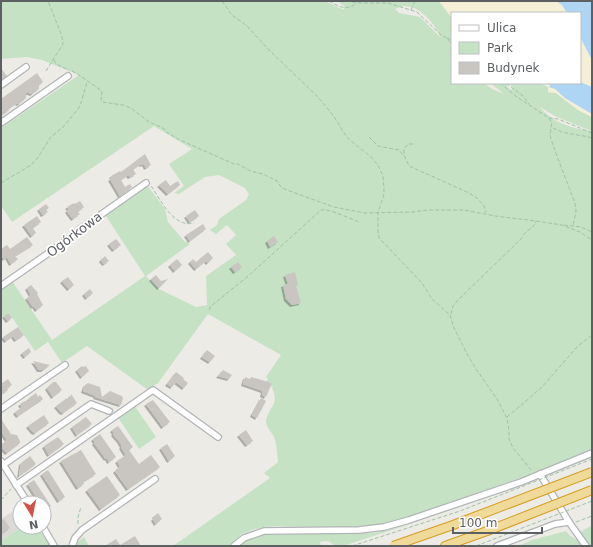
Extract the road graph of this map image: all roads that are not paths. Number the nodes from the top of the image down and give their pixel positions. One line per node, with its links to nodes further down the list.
1 (26, 67): 3 (street)
2 (68, 76): 4 (street)
3 (1, 85)
4 (1, 123)
5 (146, 182): 6 (street, Ogórkowa)
6 (1, 286)
7 (65, 365): 8 (street)
8 (1, 409)
9 (109, 412): 12 (street)
10 (218, 437): 16 (street)
11 (592, 453): 14 (street)
12 (2, 463): 16 (street)
13 (592, 472): 24 (highway, bridge)
14 (538, 475): 19 (street); 23 (street)
15 (155, 479): 22 (street)
16 (15, 484): 18 (street)
17 (592, 490): 25 (highway, bridge)
18 (23, 495)
19 (569, 522): 26 (street); 27 (street)
20 (48, 535): 21 (street)
21 (54, 546)
22 (72, 546)
23 (234, 546)
24 (393, 546)
25 (445, 546)
26 (496, 546)
27 (586, 546)

